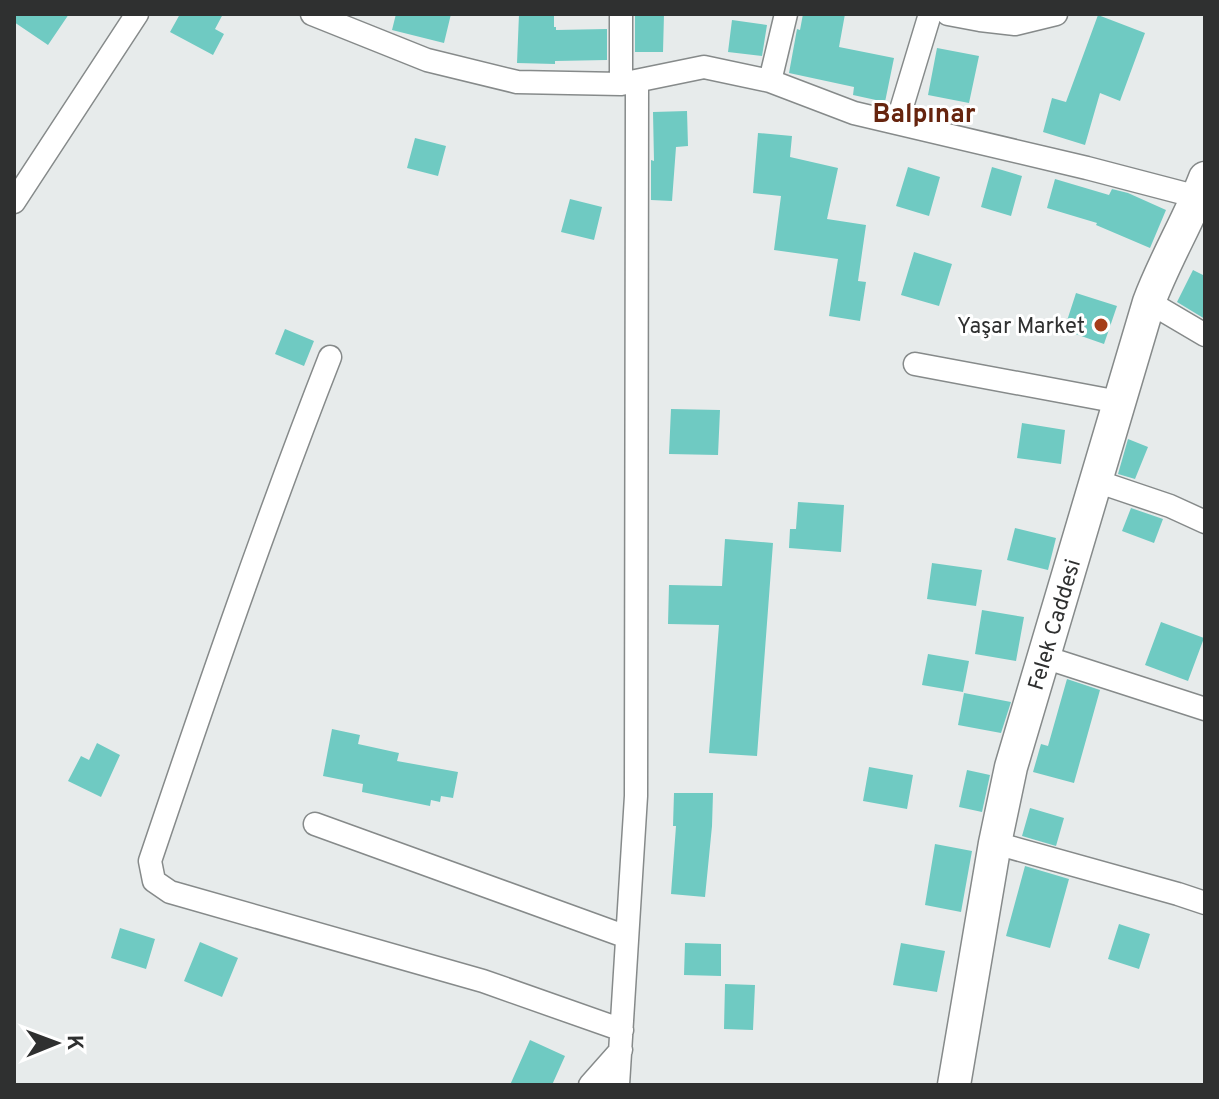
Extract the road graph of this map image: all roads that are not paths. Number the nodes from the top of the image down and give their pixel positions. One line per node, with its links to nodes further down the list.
1 (137, 14): 13 (street)
2 (312, 14): 8 (street)
3 (621, 14): 10 (street)
4 (786, 14): 9 (street)
5 (930, 14): 11 (street)
6 (948, 14): 7 (street)
7 (1056, 14)
8 (368, 24): 10 (street)
9 (770, 81): 10 (street); 11 (street)
10 (629, 83): 26 (street)
11 (897, 123): 12 (street)
12 (1203, 192): 14 (street, Felek Caddesi)
13 (14, 202)
14 (1149, 302): 15 (street); 18 (street, Felek Caddesi)
15 (1205, 335)
16 (330, 357): 27 (street)
17 (915, 364): 18 (street)
18 (1119, 402): 19 (street, Felek Caddesi)
19 (1096, 481): 20 (street); 21 (street, Felek Caddesi)
20 (1205, 522)
21 (1044, 657): 22 (street); 24 (street, Felek Caddesi)
22 (1205, 709)
23 (315, 824): 26 (street)
24 (995, 843): 25 (street); 30 (street, Felek Caddesi)
25 (1205, 903)
26 (627, 937): 27 (street)
27 (621, 1040): 28 (street); 29 (street)
28 (590, 1085)
29 (618, 1085)
30 (954, 1085)

